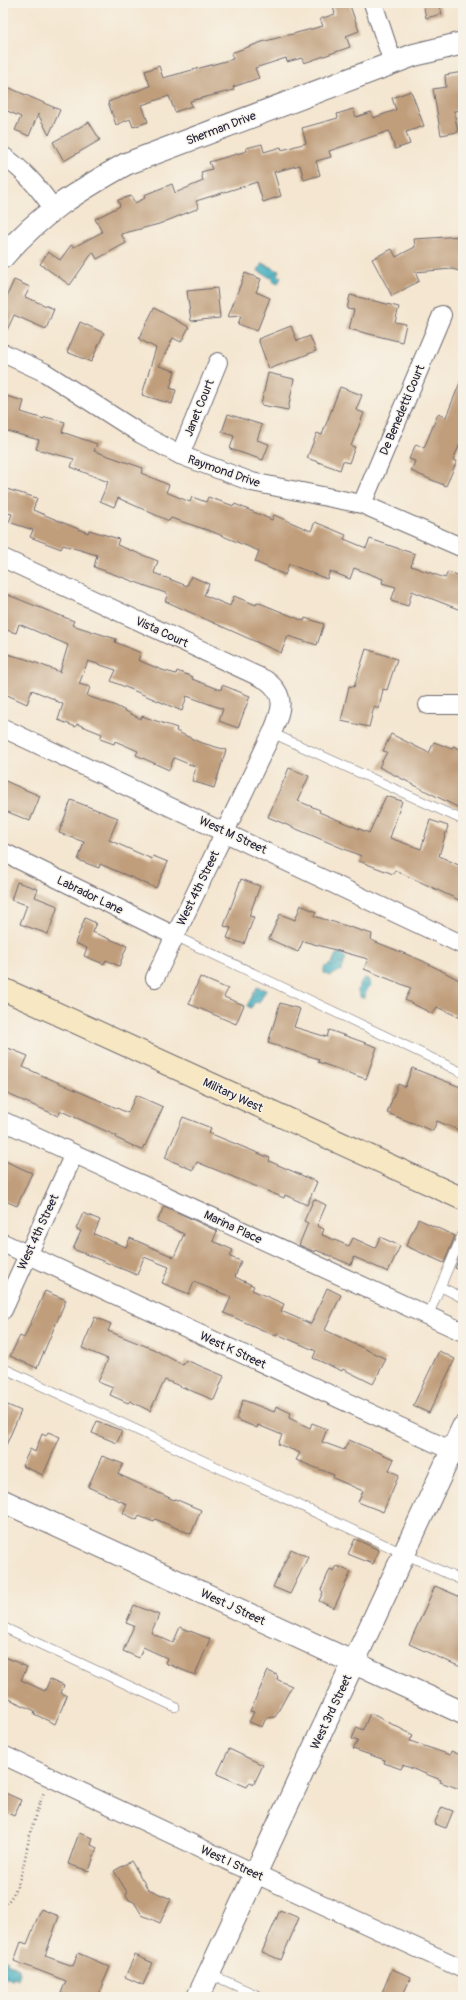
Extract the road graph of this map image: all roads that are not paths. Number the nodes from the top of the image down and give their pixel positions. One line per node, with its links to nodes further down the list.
1 (373, 3): 3 (street)
2 (463, 43): 3 (street, Sherman Drive)
3 (393, 63): 5 (street, Sherman Drive)
4 (3, 156): 5 (street)
5 (53, 208): 6 (street, Sherman Drive)
6 (3, 257)
7 (442, 315): 11 (street, De Benedetti Court)
8 (3, 352): 10 (street, Raymond Drive)
9 (218, 362): 10 (street, Janet Court)
10 (180, 455): 11 (street, Raymond Drive)
11 (362, 504): 12 (street, Raymond Drive)
12 (463, 548)
13 (3, 558): 17 (street, Vista Court)
14 (428, 705): 15 (street)
15 (463, 706)
16 (3, 728): 19 (street, West M Street)
17 (272, 733): 18 (lane); 19 (street, West 4th Street)
18 (463, 820)
19 (226, 832): 21 (street, West 4th Street); 22 (street, West M Street)
20 (5, 853): 21 (street, Labrador Lane)
21 (175, 936): 23 (street, West 4th Street); 25 (lane)
22 (463, 944)
23 (155, 978)
24 (3, 989): 28 (main road, Military West)
25 (463, 1073)
26 (3, 1121): 27 (street, Marina Place)
27 (74, 1154): 31 (street, West 4th Street); 35 (street, Marina Place)
28 (463, 1199)
29 (463, 1233): 32 (lane)
30 (3, 1243): 31 (street, West K Street)
31 (28, 1255): 34 (street, West 4th Street); 39 (street, West K Street)
32 (441, 1287): 33 (lane); 35 (lane)
33 (463, 1298)
34 (3, 1310)
35 (428, 1316): 36 (street, Marina Place)
36 (463, 1332)
37 (3, 1368): 41 (lane)
38 (463, 1427): 39 (street, West 3rd Street)
39 (458, 1454): 41 (street, West 3rd Street)
40 (3, 1501): 44 (street, West J Street)
41 (404, 1554): 42 (lane); 44 (street, West 3rd Street)
42 (463, 1580)
43 (3, 1627): 45 (lane)
44 (354, 1662): 46 (street, West J Street); 48 (street, West 3rd Street)
45 (175, 1707)
46 (463, 1713)
47 (3, 1755): 48 (street, West I Street)
48 (256, 1874): 49 (street, West I Street); 50 (street, West 3rd Street)
49 (463, 1969)
50 (210, 1974): 51 (street, West 3rd Street); 52 (lane)
51 (198, 1997)
52 (261, 1997)

